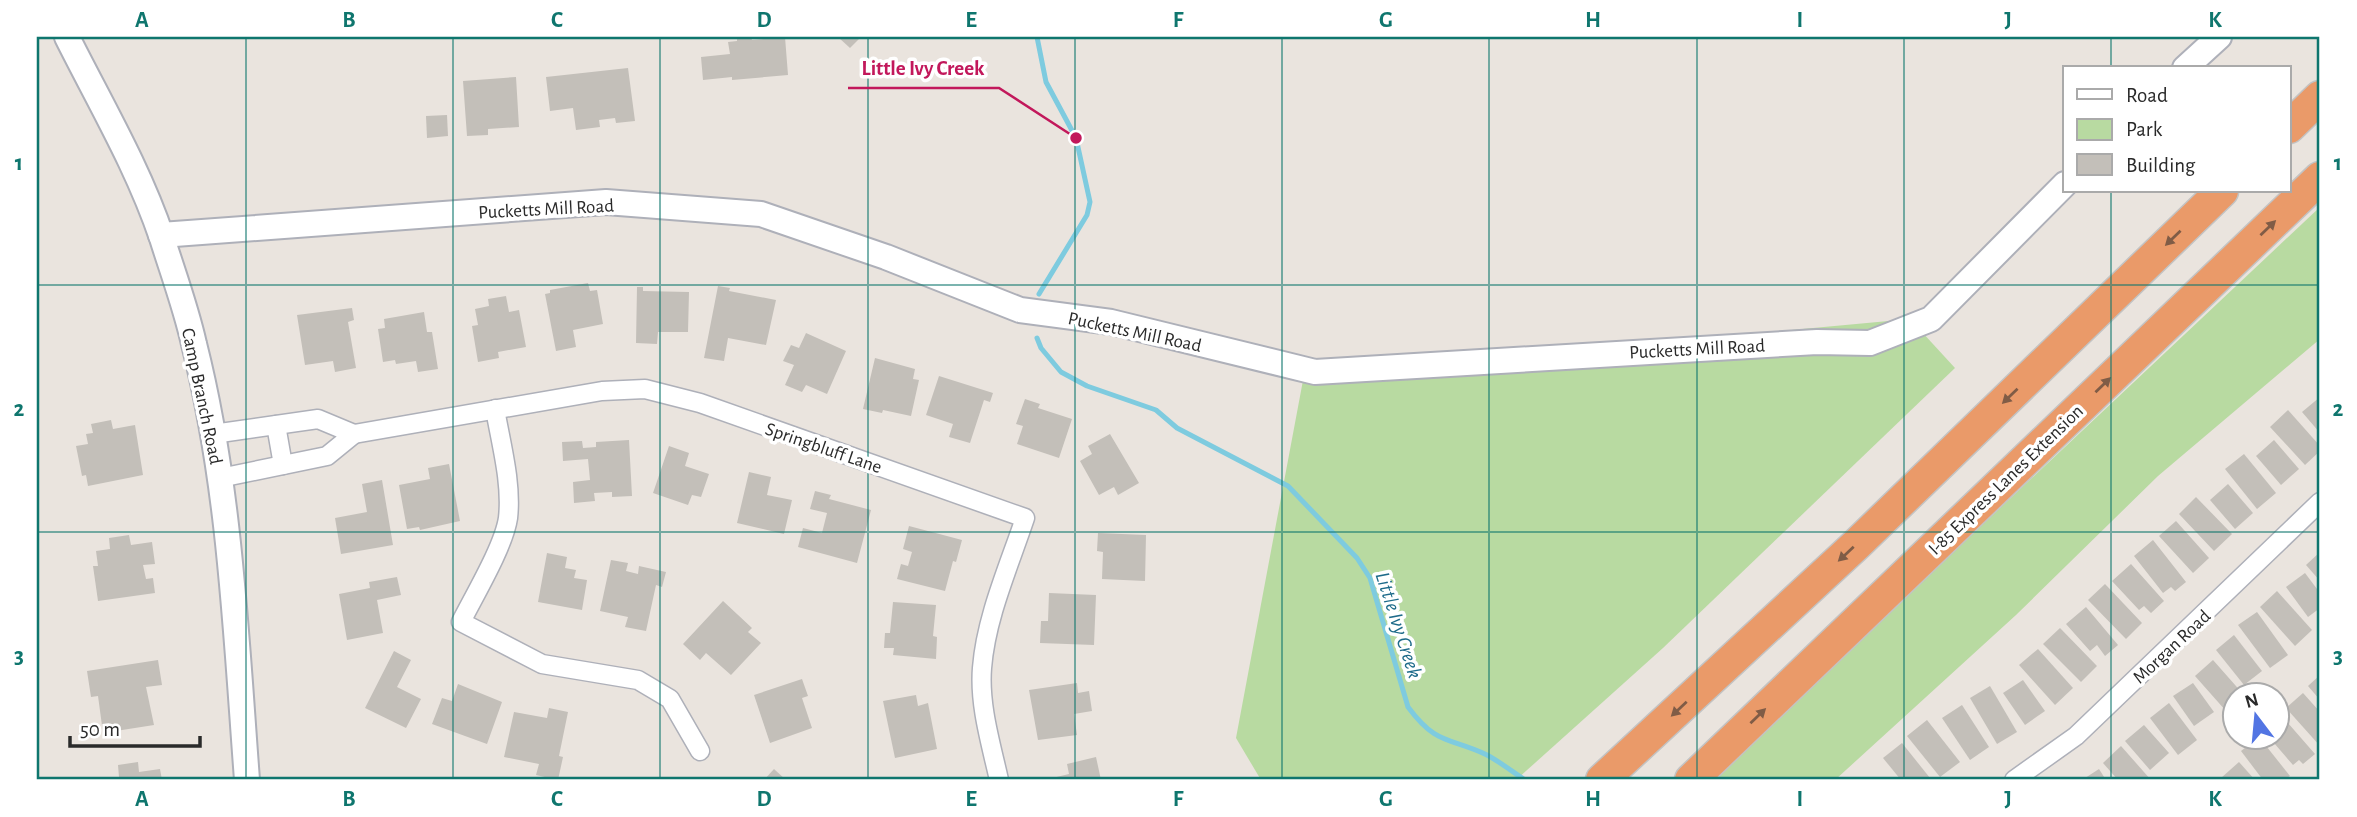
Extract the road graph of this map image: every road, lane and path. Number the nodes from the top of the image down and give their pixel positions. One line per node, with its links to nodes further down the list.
1 (67, 37): 9 (street, Camp Branch Road)
2 (2219, 37): 3 (street)
3 (2187, 66)
4 (2320, 97): 5 (highway)
5 (2290, 126)
6 (2320, 178): 21 (highway, I-85 Express Lanes Extension, one-way to 6)
7 (2063, 186): 9 (street, Pucketts Mill Road)
8 (2221, 192): 20 (highway, one-way to 20)
9 (161, 235): 12 (street, Camp Branch Road)
10 (495, 410): 13 (street, Springbluff Lane); 17 (street); 19 (street, Springbluff Lane)
11 (276, 425): 12 (street); 13 (street); 14 (street)
12 (213, 434): 15 (street, Camp Branch Road)
13 (354, 434): 14 (street, Springbluff Lane)
14 (284, 465): 15 (street, Springbluff Lane)
15 (220, 478): 18 (street, Camp Branch Road)
16 (2320, 502): 22 (street, Morgan Road)
17 (700, 751)
18 (247, 780)
19 (999, 780)
20 (1602, 780)
21 (1691, 780)
22 (2014, 780)

